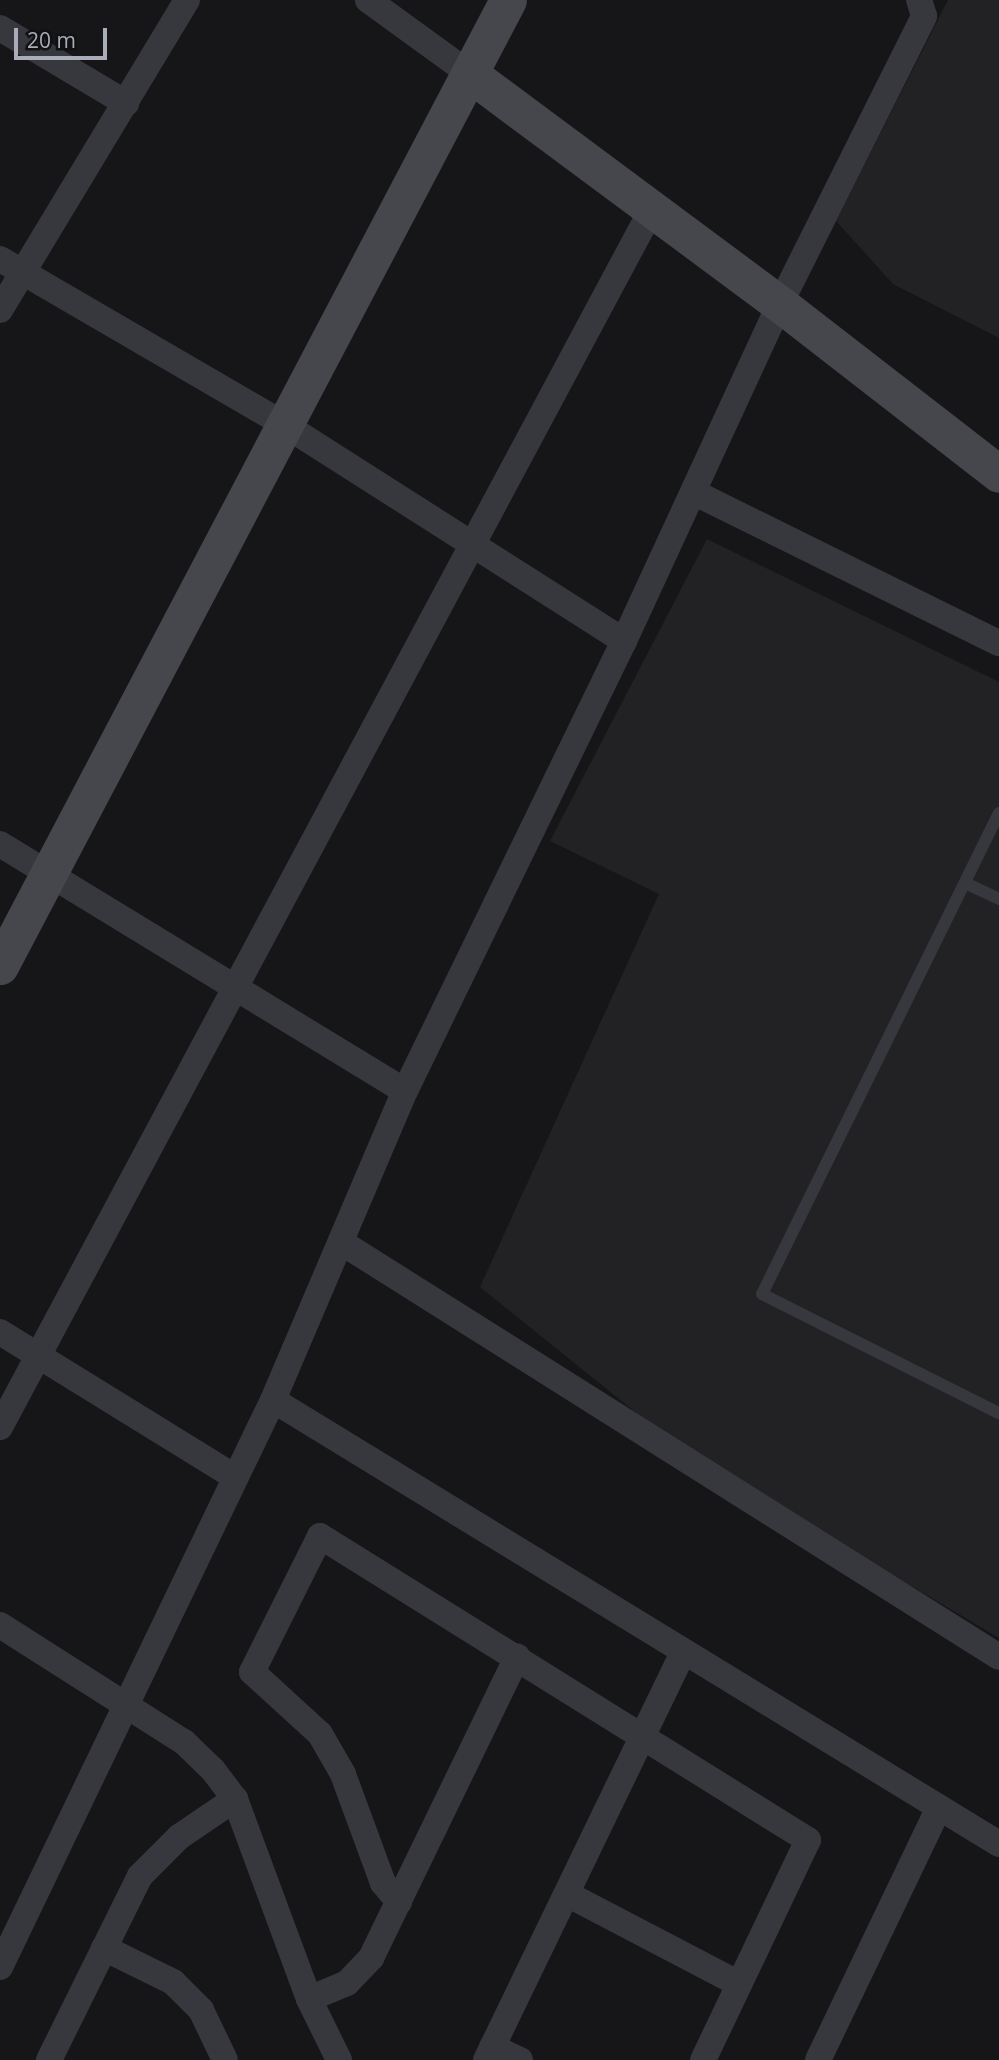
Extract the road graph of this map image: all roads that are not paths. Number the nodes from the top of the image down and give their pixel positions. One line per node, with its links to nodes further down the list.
1 (187, 0): 7 (street)
2 (368, 0): 6 (street)
3 (508, 0): 6 (street)
4 (919, 0): 11 (street)
5 (0, 28): 7 (street)
6 (470, 74): 8 (street); 13 (street)
7 (126, 103): 10 (street)
8 (652, 209): 11 (street); 16 (street)
9 (0, 259): 10 (street)
10 (23, 272): 12 (street); 13 (street)
11 (780, 304): 14 (street); 15 (street)
12 (0, 310)
13 (285, 425): 16 (street); 21 (street)
14 (999, 474)
15 (693, 492): 17 (street); 18 (street)
16 (470, 541): 17 (street); 25 (street)
17 (624, 641): 26 (street)
18 (999, 643)
19 (999, 813): 22 (lane)
20 (0, 844): 21 (street)
21 (48, 875): 24 (street); 25 (street)
22 (965, 883): 23 (lane); 31 (lane)
23 (999, 899)
24 (0, 966)
25 (232, 986): 26 (street); 29 (street)
26 (405, 1091): 27 (street)
27 (344, 1244): 30 (street); 37 (street)
28 (0, 1332): 29 (street)
29 (37, 1355): 32 (street); 33 (street)
30 (273, 1400): 33 (street); 35 (street)
31 (999, 1413)
32 (0, 1427)
33 (235, 1477): 38 (street)
34 (0, 1625): 38 (street)
35 (683, 1653): 39 (street); 41 (street)
36 (517, 1657): 39 (street); 44 (street); 44 (street)
37 (999, 1657)
38 (126, 1705): 40 (street); 46 (street)
39 (644, 1734): 43 (street); 47 (street)
40 (235, 1798): 45 (street); 48 (street)
41 (939, 1808): 42 (street); 55 (street)
42 (999, 1844)
43 (567, 1894): 47 (street); 49 (street)
44 (399, 1902): 48 (street)
45 (104, 1948): 50 (street); 51 (street)
46 (1, 1960)
47 (739, 1984): 54 (street)
48 (309, 1999): 52 (street)
49 (489, 2053): 53 (street)
50 (49, 2060)
51 (225, 2060)
52 (339, 2060)
53 (520, 2060)
54 (703, 2060)
55 (818, 2060)

